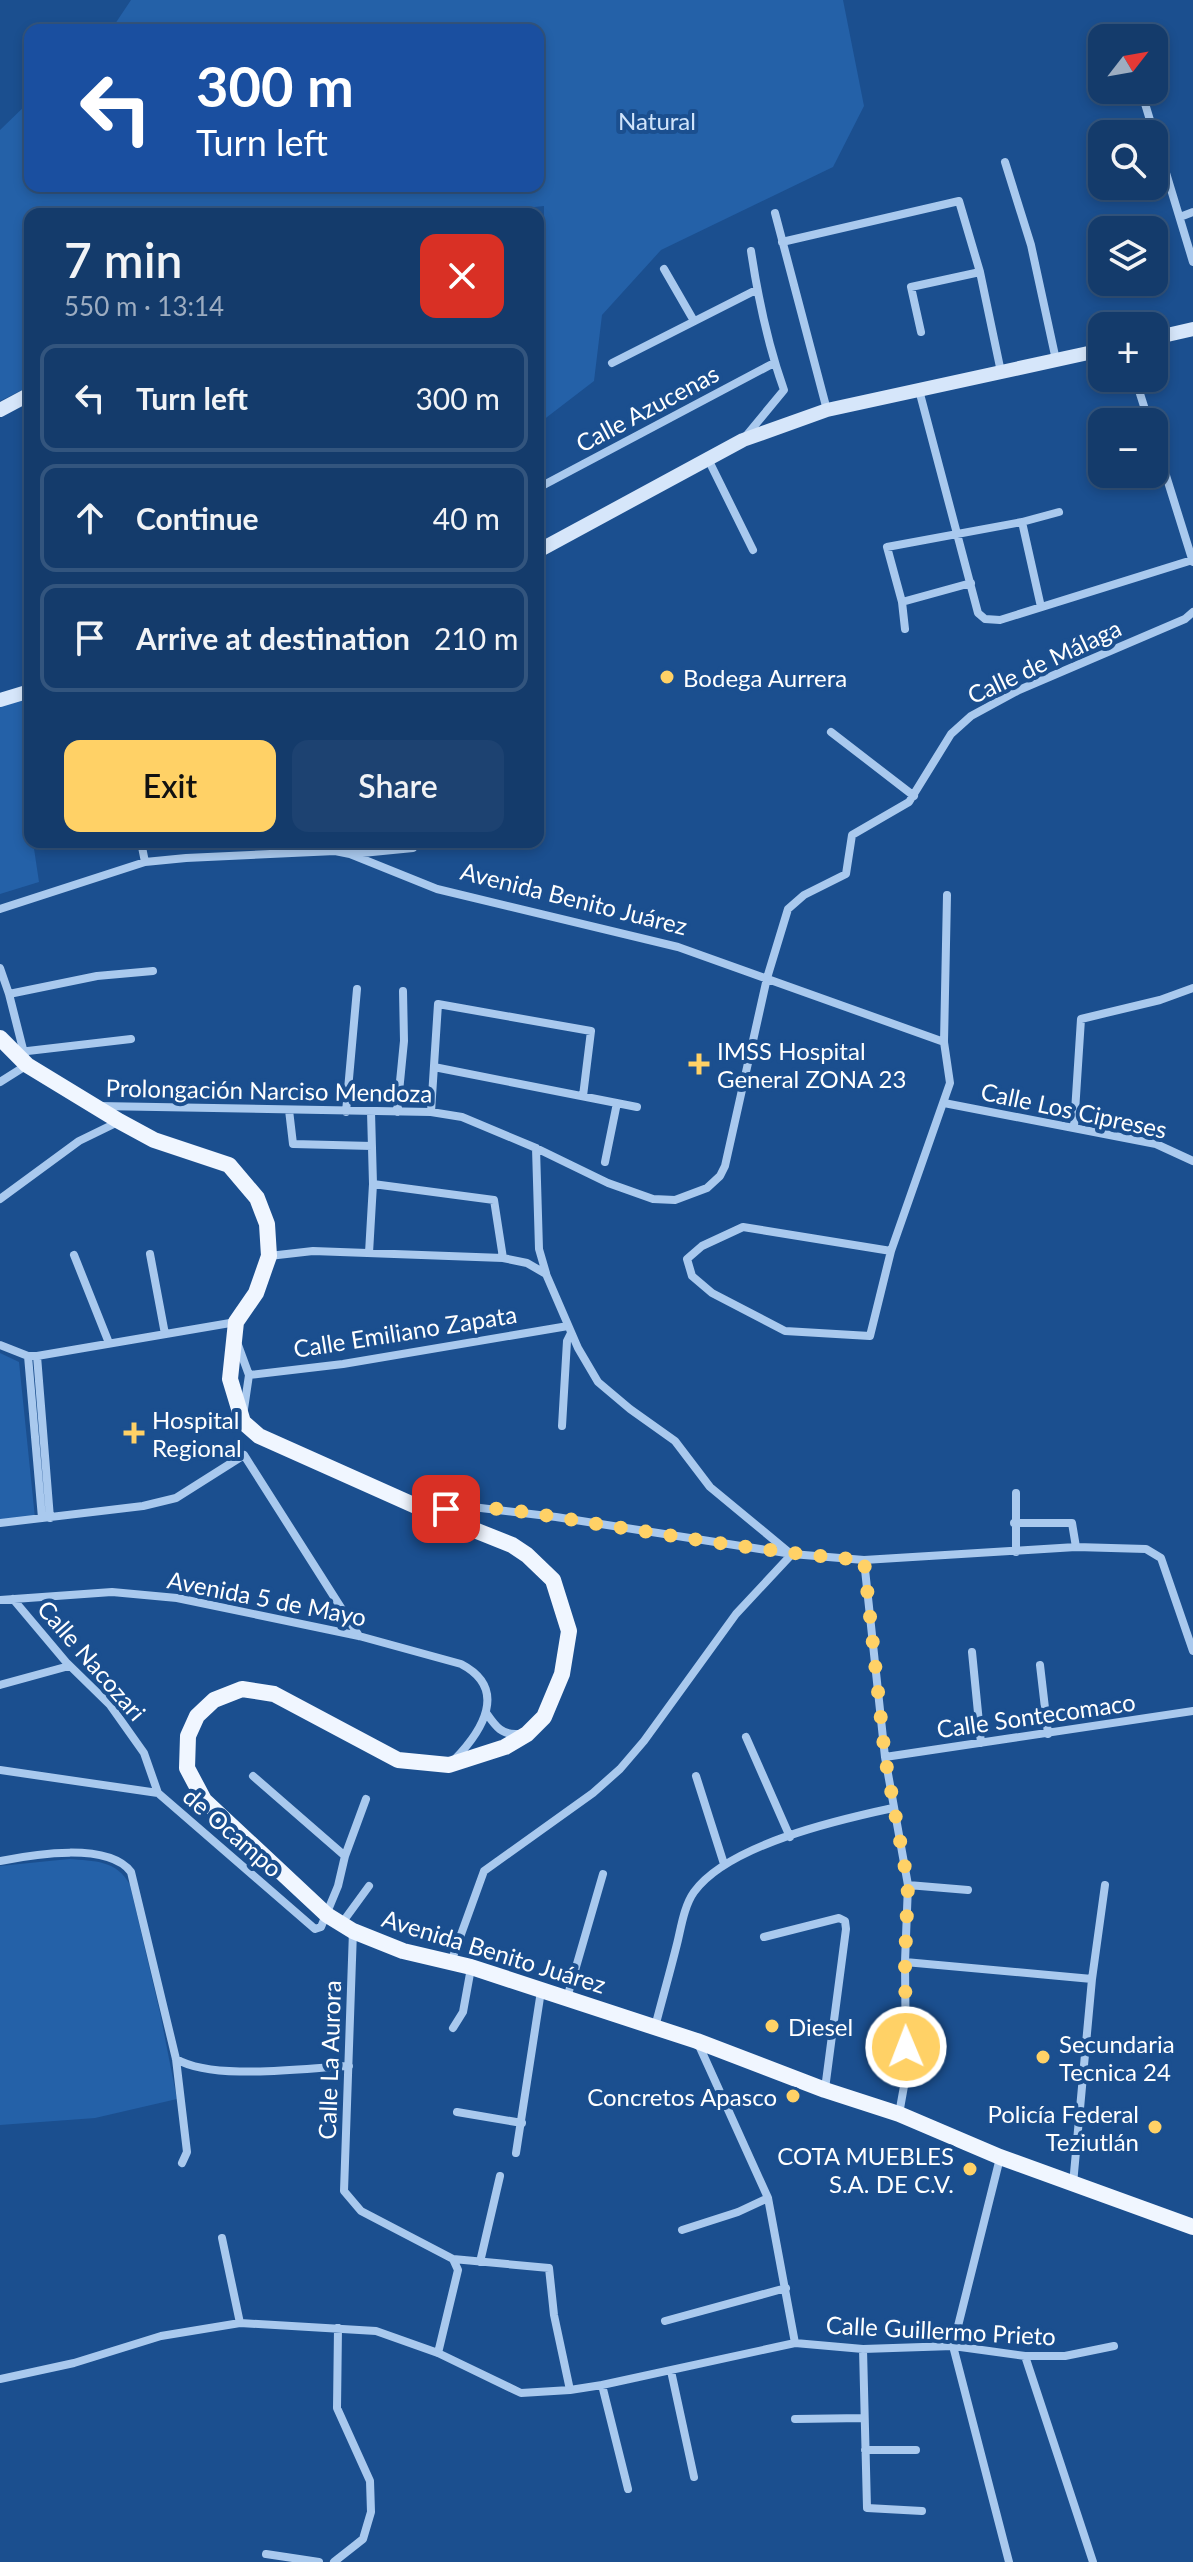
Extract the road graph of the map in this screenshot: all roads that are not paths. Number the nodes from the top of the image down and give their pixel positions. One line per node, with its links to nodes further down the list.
1 (1145, 104): 5 (street)
2 (1005, 162): 17 (street)
3 (1193, 212): 5 (street)
4 (775, 213): 6 (street)
5 (1180, 217): 8 (street)
6 (782, 242): 10 (street); 24 (street)
7 (751, 251): 11 (street)
8 (1193, 262)
9 (664, 269): 12 (street)
10 (980, 272): 14 (street); 20 (street)
11 (756, 290): 12 (street); 19 (street)
12 (694, 321): 18 (street)
13 (1193, 329): 15 (main road)
14 (921, 332)
15 (1168, 335)
16 (1088, 353): 17 (main road)
17 (1056, 360): 20 (main road)
18 (612, 363)
19 (774, 363): 25 (street); 27 (street, Calle Azucenas)
20 (1001, 372): 21 (main road)
21 (919, 390): 24 (main road); 31 (street)
22 (24, 397): 23 (main road)
23 (0, 410)
24 (827, 410): 25 (main road)
25 (743, 440): 26 (main road)
26 (708, 459): 32 (main road); 33 (street)
27 (544, 485)
28 (1166, 488): 34 (street)
29 (1059, 512): 30 (street)
30 (1022, 522): 31 (street); 37 (street)
31 (957, 535): 35 (street); 36 (street)
32 (544, 548)
33 (753, 550)
34 (1192, 561): 37 (street)
35 (971, 583): 36 (street); 37 (street)
36 (902, 602): 39 (street)
37 (1041, 607)
38 (1193, 612): 43 (street, Calle de Málaga)
39 (905, 629)
40 (24, 693): 41 (main road)
41 (0, 700)
42 (831, 732): 43 (street)
43 (914, 796): 52 (street, Calle de Málaga)
44 (142, 848): 47 (street)
45 (413, 848): 46 (street)
46 (350, 854): 47 (street, Avenida Benito Juárez); 52 (street, Avenida Benito Juárez)
47 (145, 862): 49 (street, Avenida Benito Juárez)
48 (947, 895): 59 (street)
49 (0, 909)
50 (0, 968): 56 (street)
51 (153, 971): 56 (street)
52 (767, 978): 59 (street, Avenida Benito Juárez); 76 (street, Prolongación Narciso Mendoza)
53 (1193, 988): 74 (street)
54 (357, 989): 69 (street)
55 (403, 991): 71 (street)
56 (9, 994): 60 (street)
57 (0, 1038): 60 (main road)
58 (131, 1039): 60 (street)
59 (944, 1042): 65 (street)
60 (22, 1056): 62 (street); 66 (main road)
61 (434, 1067): 63 (street); 63 (street); 72 (street)
62 (0, 1082)
63 (583, 1096): 64 (street)
64 (617, 1103): 67 (street); 78 (street)
65 (944, 1103): 74 (street, Calle Los Cipreses); 81 (street)
66 (90, 1105): 68 (street, Prolongación Narciso Mendoza); 73 (main road)
67 (637, 1107)
68 (289, 1110): 69 (street, Prolongación Narciso Mendoza); 75 (street)
69 (346, 1112): 70 (street, Prolongación Narciso Mendoza)
70 (371, 1112): 71 (street, Prolongación Narciso Mendoza); 75 (street)
71 (397, 1112): 72 (street, Prolongación Narciso Mendoza)
72 (431, 1112): 76 (street, Prolongación Narciso Mendoza)
73 (119, 1121): 80 (street); 85 (main road)
74 (1074, 1127): 77 (street, Calle Los Cipreses)
75 (372, 1146): 79 (street)
76 (536, 1148): 87 (street)
77 (1193, 1161)
78 (605, 1162)
79 (373, 1184): 82 (street); 86 (street)
80 (0, 1199)
81 (891, 1251): 81 (street)
82 (369, 1253): 85 (street); 86 (street)
83 (150, 1254): 90 (street)
84 (74, 1255): 91 (street)
85 (269, 1256): 89 (main road)
86 (503, 1258): 87 (street)
87 (546, 1274): 88 (street)
88 (570, 1329): 94 (street, Calle Emiliano Zapata); 96 (street); 104 (street)
89 (235, 1330): 90 (street); 94 (street); 95 (main road)
90 (165, 1334): 91 (street)
91 (109, 1343): 93 (street)
92 (0, 1345): 93 (street)
93 (32, 1356): 99 (street)
94 (249, 1375): 95 (street)
95 (243, 1422): 98 (main road, Avenida Benito Juárez)
96 (562, 1426)
97 (1016, 1493): 101 (street)
98 (427, 1511): 104 (street); 116 (main road, Avenida Benito Juárez)
99 (46, 1518): 100 (street); 108 (street)
100 (0, 1523)
101 (1014, 1523): 102 (street); 103 (street)
102 (1076, 1547): 103 (street); 109 (street)
103 (1016, 1552): 105 (street)
104 (792, 1554): 105 (street); 139 (street)
105 (864, 1560): 120 (street)
106 (13, 1599): 107 (street, Avenida 5 de Mayo); 108 (street, Avenida 5 de Mayo); 111 (street, Calle Nacozari)
107 (0, 1600)
108 (359, 1636): 115 (street, Avenida 5 de Mayo)
109 (1193, 1651)
110 (972, 1652): 119 (street)
111 (68, 1664): 113 (street); 125 (street, Calle Nacozari)
112 (1040, 1665): 117 (street)
113 (0, 1682)
114 (1193, 1711): 117 (street, Calle Sontecomaco)
115 (487, 1714): 116 (street); 121 (street)
116 (527, 1734): 121 (main road, Avenida Benito Juárez)
117 (1048, 1734): 119 (street, Calle Sontecomaco)
118 (746, 1737): 128 (street)
119 (981, 1743): 120 (street, Calle Sontecomaco)
120 (885, 1757): 127 (street)
121 (449, 1765): 137 (main road, Avenida Benito Juárez)
122 (0, 1770): 125 (street, de Ocampo)
123 (253, 1776): 129 (street)
124 (696, 1776): 131 (street)
125 (158, 1793): 137 (street, de Ocampo)
126 (366, 1799): 129 (street, Calle La Aurora)
127 (893, 1808): 128 (street); 133 (street)
128 (790, 1837): 131 (street)
129 (345, 1856): 137 (street, Calle La Aurora)
130 (0, 1861): 148 (street)
131 (724, 1864): 145 (street)
132 (603, 1874): 144 (street)
133 (908, 1885): 136 (street); 140 (street)
134 (1105, 1885): 142 (street)
135 (369, 1886): 137 (street)
136 (968, 1890)
137 (341, 1923): 139 (main road, Avenida Benito Juárez); 149 (street, Calle La Aurora)
138 (764, 1937): 150 (street)
139 (451, 1962): 141 (main road, Avenida Benito Juárez)
140 (905, 1962): 142 (street); 152 (street)
141 (471, 1967): 143 (main road, Avenida Benito Juárez); 146 (street)
142 (1092, 1979): 158 (street)
143 (541, 1990): 144 (main road, Avenida Benito Juárez); 153 (street)
144 (567, 1999): 145 (main road, Avenida Benito Juárez)
145 (655, 2027): 147 (main road, Avenida Benito Juárez)
146 (453, 2028)
147 (697, 2041): 150 (main road, Avenida Benito Juárez); 159 (street)
148 (176, 2059): 149 (street); 156 (street)
149 (349, 2066): 163 (street, Calle La Aurora)
150 (825, 2090): 152 (main road, Avenida Benito Juárez)
151 (457, 2112): 153 (street)
152 (899, 2114): 155 (main road, Avenida Benito Juárez)
153 (522, 2123): 154 (street)
154 (516, 2153)
155 (1000, 2157): 158 (main road, Avenida Benito Juárez); 170 (street)
156 (182, 2163)
157 (500, 2176): 164 (street)
158 (1073, 2185): 160 (main road, Avenida Benito Juárez)
159 (768, 2198): 161 (street); 165 (street)
160 (1193, 2227)
161 (682, 2230)
162 (222, 2238): 167 (street)
163 (453, 2259): 164 (street); 173 (street)
164 (480, 2262): 178 (street)
165 (786, 2288): 166 (street); 169 (street)
166 (665, 2321)
167 (240, 2323): 168 (street, Calle Guillermo Prieto); 176 (street, Calle Guillermo Prieto)
168 (338, 2328): 173 (street, Calle Guillermo Prieto); 188 (street)
169 (795, 2343): 172 (street, Calle Guillermo Prieto); 175 (street, Calle Guillermo Prieto)
170 (953, 2346): 172 (street, Calle Guillermo Prieto); 174 (street, Calle Guillermo Prieto); 189 (street)
171 (1114, 2346): 174 (street, Calle Guillermo Prieto)
172 (863, 2349): 179 (street)
173 (438, 2353): 178 (street, Calle Guillermo Prieto)
174 (1025, 2356): 190 (street)
175 (671, 2371): 177 (street, Calle Guillermo Prieto); 183 (street)
176 (0, 2379)
177 (602, 2385): 178 (street, Calle Guillermo Prieto); 184 (street)
178 (570, 2390)
179 (864, 2418): 180 (street); 181 (street)
180 (795, 2419)
181 (865, 2450): 182 (street); 185 (street)
182 (916, 2450)
183 (694, 2477)
184 (628, 2489)
185 (922, 2511)
186 (266, 2554): 187 (street)
187 (319, 2562)
188 (334, 2562)
189 (1009, 2562)
190 (1093, 2562)

